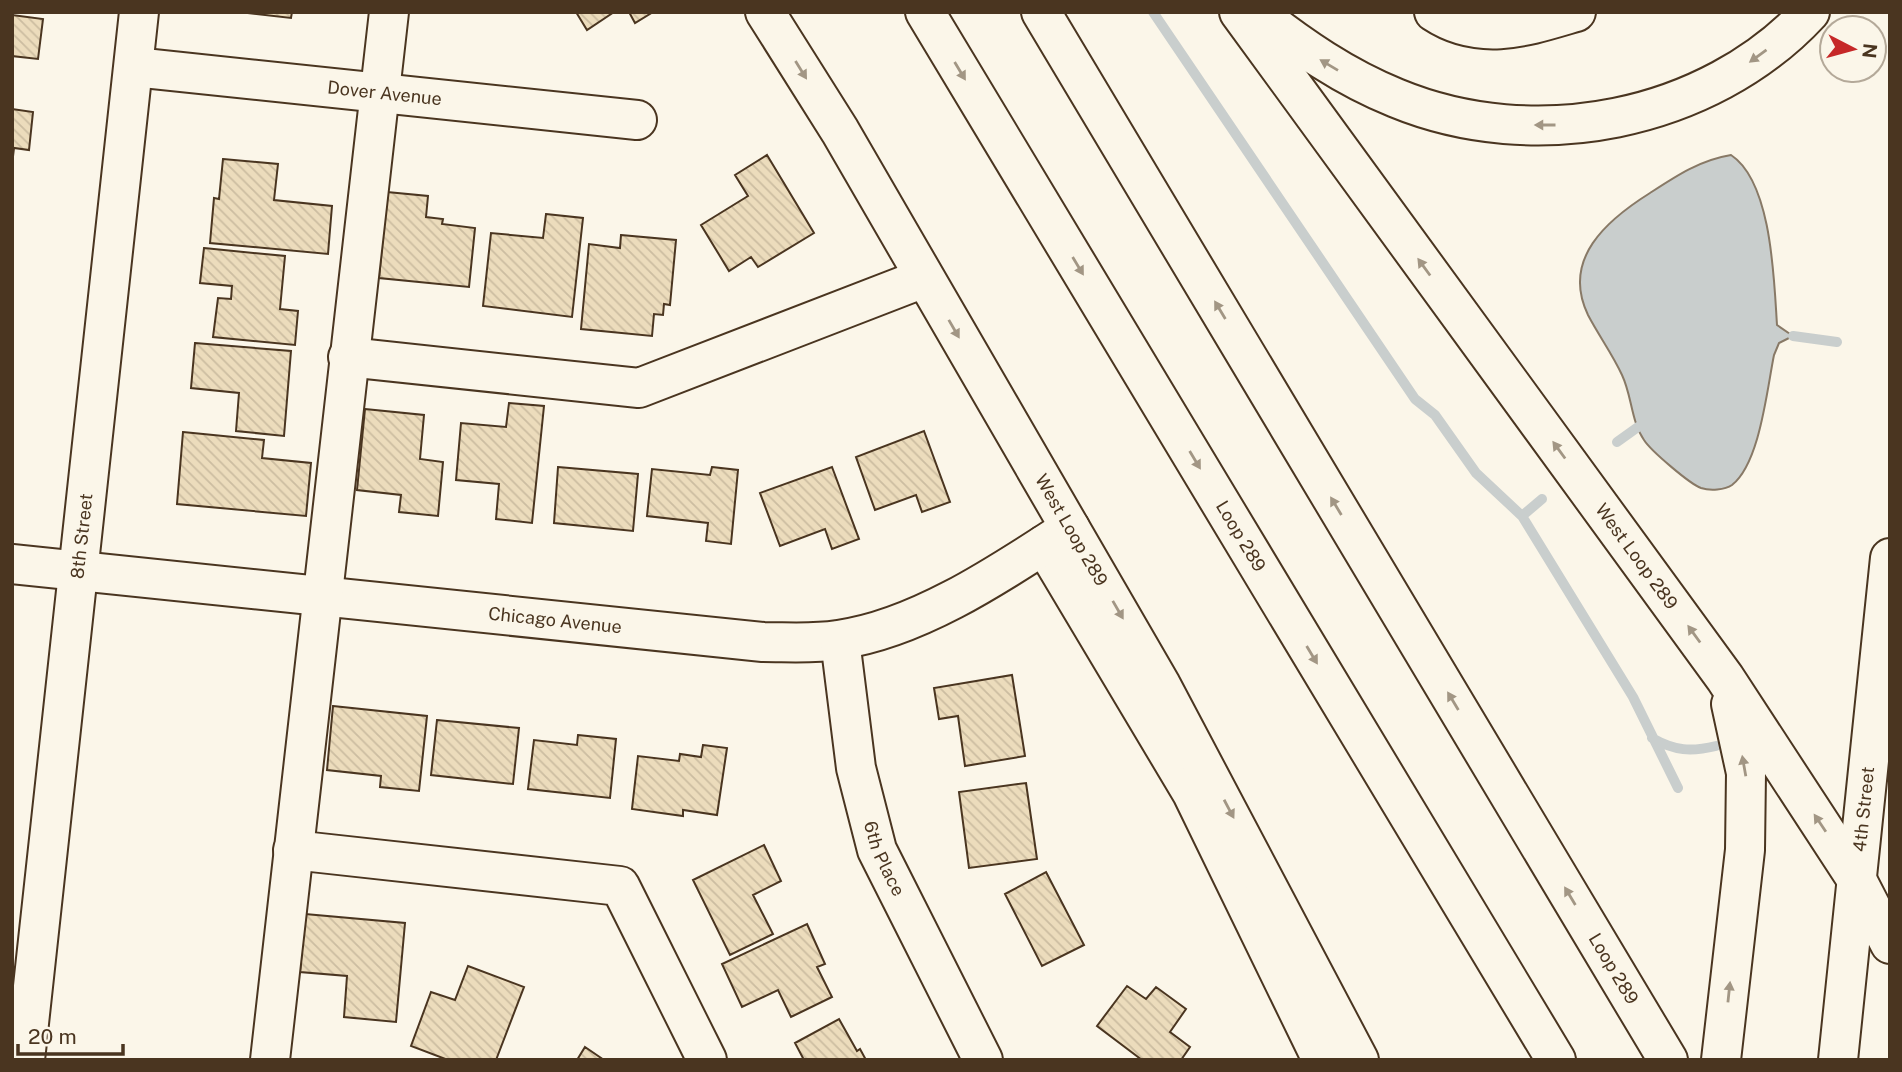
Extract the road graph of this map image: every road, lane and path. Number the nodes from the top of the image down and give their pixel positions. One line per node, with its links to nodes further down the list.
1 (139, 12): 11 (main road, 8th Street)
2 (389, 12): 12 (main road)
3 (765, 12): 14 (main road, West Loop 289, one-way to 14)
4 (925, 12): 33 (main road, Loop 289, one-way to 33)
5 (1041, 12): 34 (main road, Loop 289, one-way to 5)
6 (1239, 12): 23 (main road, West Loop 289, one-way to 6)
7 (1256, 12): 10 (main road, one-way to 7)
8 (1434, 12): 9 (main road)
9 (1576, 12)
10 (1810, 12)
11 (134, 67): 12 (main road, Dover Avenue); 19 (main road, 8th Street)
12 (379, 93): 13 (main road, Dover Avenue); 15 (main road)
13 (636, 120)
14 (924, 278): 15 (main road); 16 (main road, West Loop 289, one-way to 16)
15 (348, 357): 20 (main road)
16 (1057, 536): 22 (main road, Chicago Avenue); 31 (main road); 32 (main road, West Loop 289, one-way to 32)
17 (1890, 558): 21 (main road, 4th Street)
18 (12, 564): 19 (main road, Chicago Avenue)
19 (78, 570): 20 (main road, Chicago Avenue); 27 (main road, 8th Street)
20 (321, 595): 22 (main road, Chicago Avenue); 24 (main road)
21 (1886, 631): 25 (main road, 4th Street)
22 (841, 640): 30 (main road, 6th Place)
23 (1725, 678): 25 (main road, West Loop 289, one-way to 23); 35 (main road, one-way to 23)
24 (293, 850): 28 (main road); 29 (main road)
25 (1857, 880): 26 (main road, West Loop 289); 36 (main road, 4th Street)
26 (1890, 944)
27 (25, 1060)
28 (270, 1060)
29 (706, 1060)
30 (983, 1060)
31 (1322, 1060)
32 (1359, 1060)
33 (1556, 1060)
34 (1668, 1060)
35 (1721, 1060)
36 (1838, 1060)

